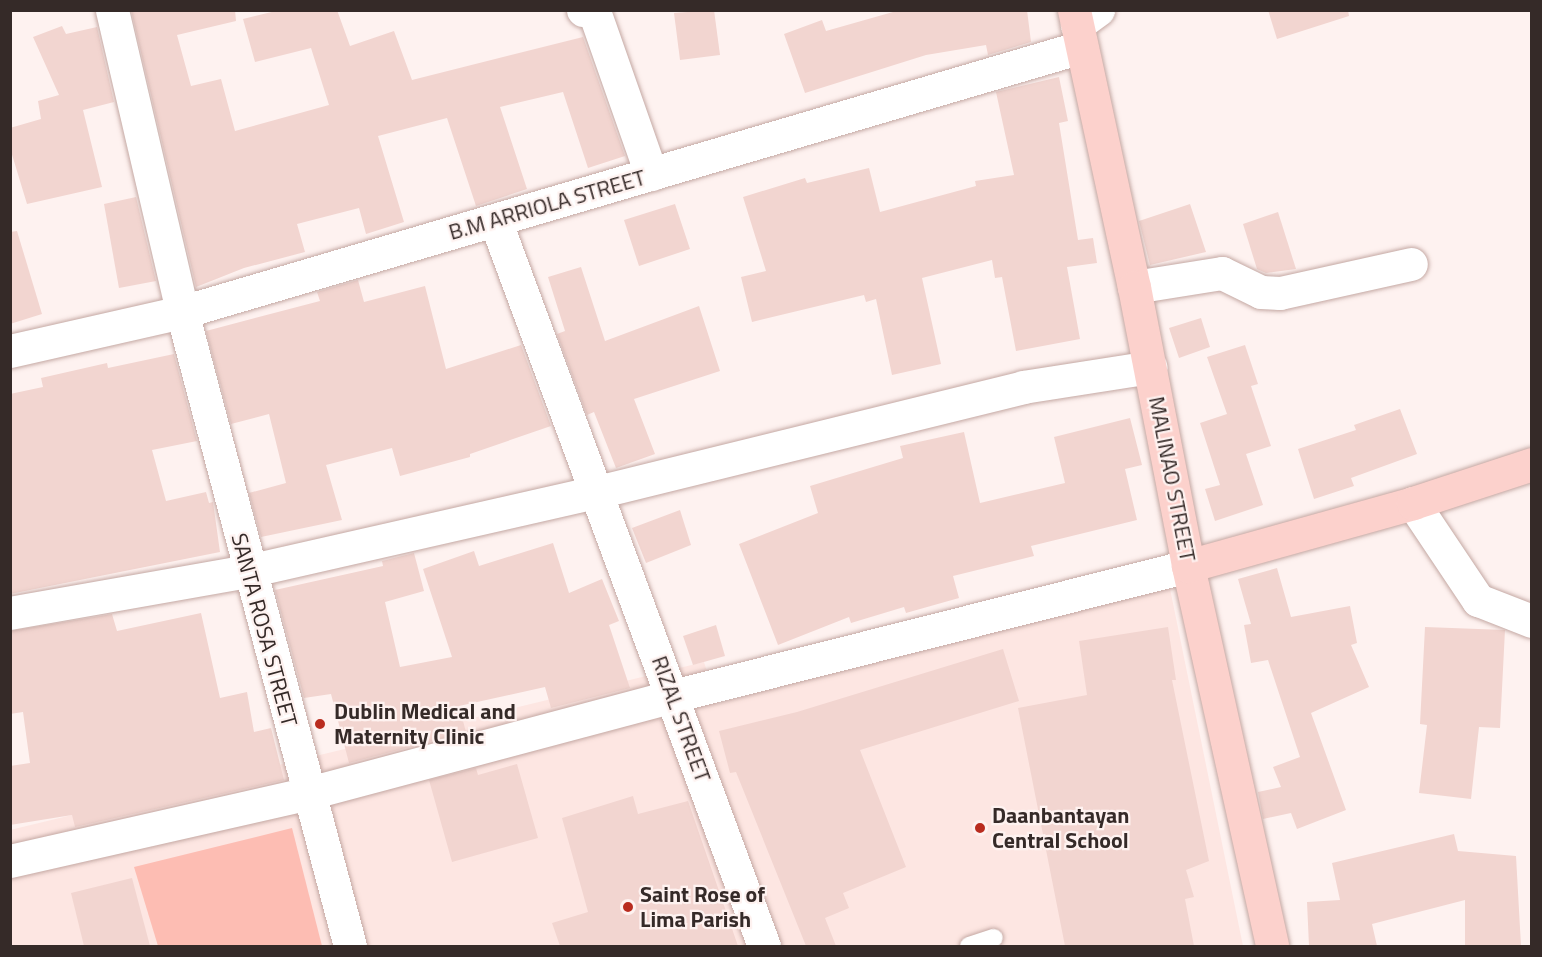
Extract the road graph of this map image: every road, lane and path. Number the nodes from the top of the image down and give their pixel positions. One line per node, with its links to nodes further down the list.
1 (112, 10): 8 (street, SANTA ROSA STREET)
2 (583, 10): 4 (street)
3 (1083, 23): 4 (street, B.M ARRIOLA STREET); 7 (main road, MALINAO STREET)
4 (651, 174): 5 (street, B.M ARRIOLA STREET)
5 (495, 220): 8 (street, B.M ARRIOLA STREET); 12 (street, RIZAL STREET)
6 (1411, 264): 7 (street)
7 (1134, 287): 10 (main road, MALINAO STREET)
8 (182, 312): 9 (street, B.M ARRIOLA STREET); 15 (street, SANTA ROSA STREET)
9 (10, 351)
10 (1150, 367): 12 (street); 14 (main road, MALINAO STREET)
11 (1532, 464): 13 (main road)
12 (597, 492): 15 (street); 18 (street, RIZAL STREET)
13 (1413, 503): 14 (main road); 17 (street)
14 (1188, 566): 18 (street); 25 (main road, MALINAO STREET)
15 (248, 571): 16 (street); 19 (street, SANTA ROSA STREET)
16 (10, 613)
17 (1532, 621)
18 (673, 696): 19 (street); 23 (street, RIZAL STREET)
19 (309, 794): 20 (street); 22 (street, SANTA ROSA STREET)
20 (10, 861)
21 (994, 938): 24 (lane)
22 (350, 946)
23 (764, 946)
24 (969, 946)
25 (1272, 946)

